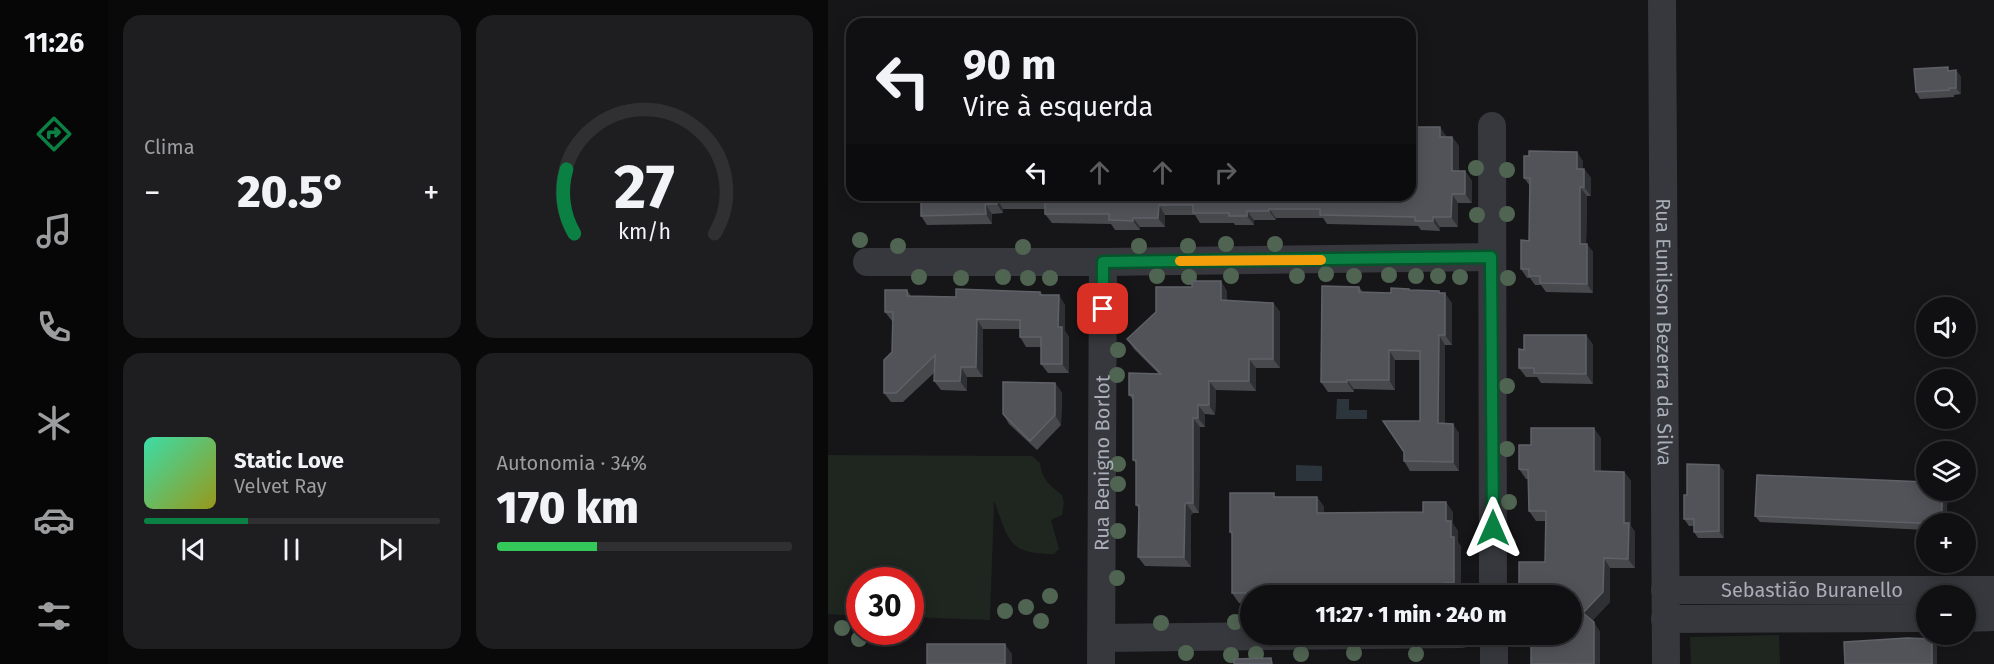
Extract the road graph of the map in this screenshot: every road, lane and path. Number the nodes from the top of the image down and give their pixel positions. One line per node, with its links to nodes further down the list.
1 (1662, 0): 7 (street, Rua Eunilson Bezerra da Silva)
2 (1492, 126): 3 (street)
3 (1491, 257): 5 (street); 6 (street)
4 (867, 262): 5 (street)
5 (1103, 262): 13 (street, Rua Benigno Borlot)
6 (1493, 585)
7 (1665, 590): 8 (street, Sebastião Buranello); 10 (street, Rua Eunilson Bezerra da Silva)
8 (1979, 606)
9 (1916, 618): 10 (street, Sebastião Buranello)
10 (1665, 619): 15 (street, Rua Eunilson Bezerra da Silva)
11 (1240, 644): 13 (street)
12 (1494, 645): 14 (street)
13 (1101, 651)
14 (1494, 664)
15 (1666, 664)

